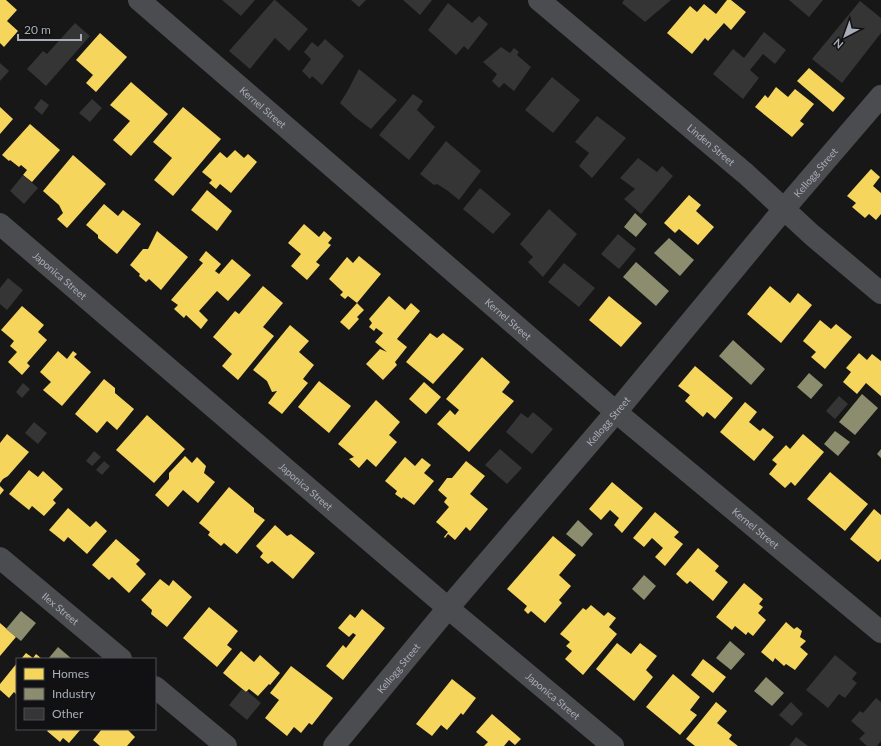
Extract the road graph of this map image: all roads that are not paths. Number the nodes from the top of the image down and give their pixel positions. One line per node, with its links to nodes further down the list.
1 (140, 0): 7 (street, Kernel Street)
2 (539, 0): 4 (street, Linden Street)
3 (881, 96): 4 (street, Kellogg Street)
4 (784, 209): 6 (street, Linden Street); 7 (street, Kellogg Street)
5 (0, 224): 9 (street, Japonica Street)
6 (881, 293)
7 (616, 412): 9 (street, Kellogg Street); 10 (street, Kernel Street)
8 (0, 558): 11 (street, Ilex Street)
9 (448, 608): 14 (street, Kellogg Street); 15 (street, Japonica Street)
10 (881, 632)
11 (120, 658)
12 (156, 688): 13 (street)
13 (226, 746)
14 (334, 746)
15 (613, 746)

